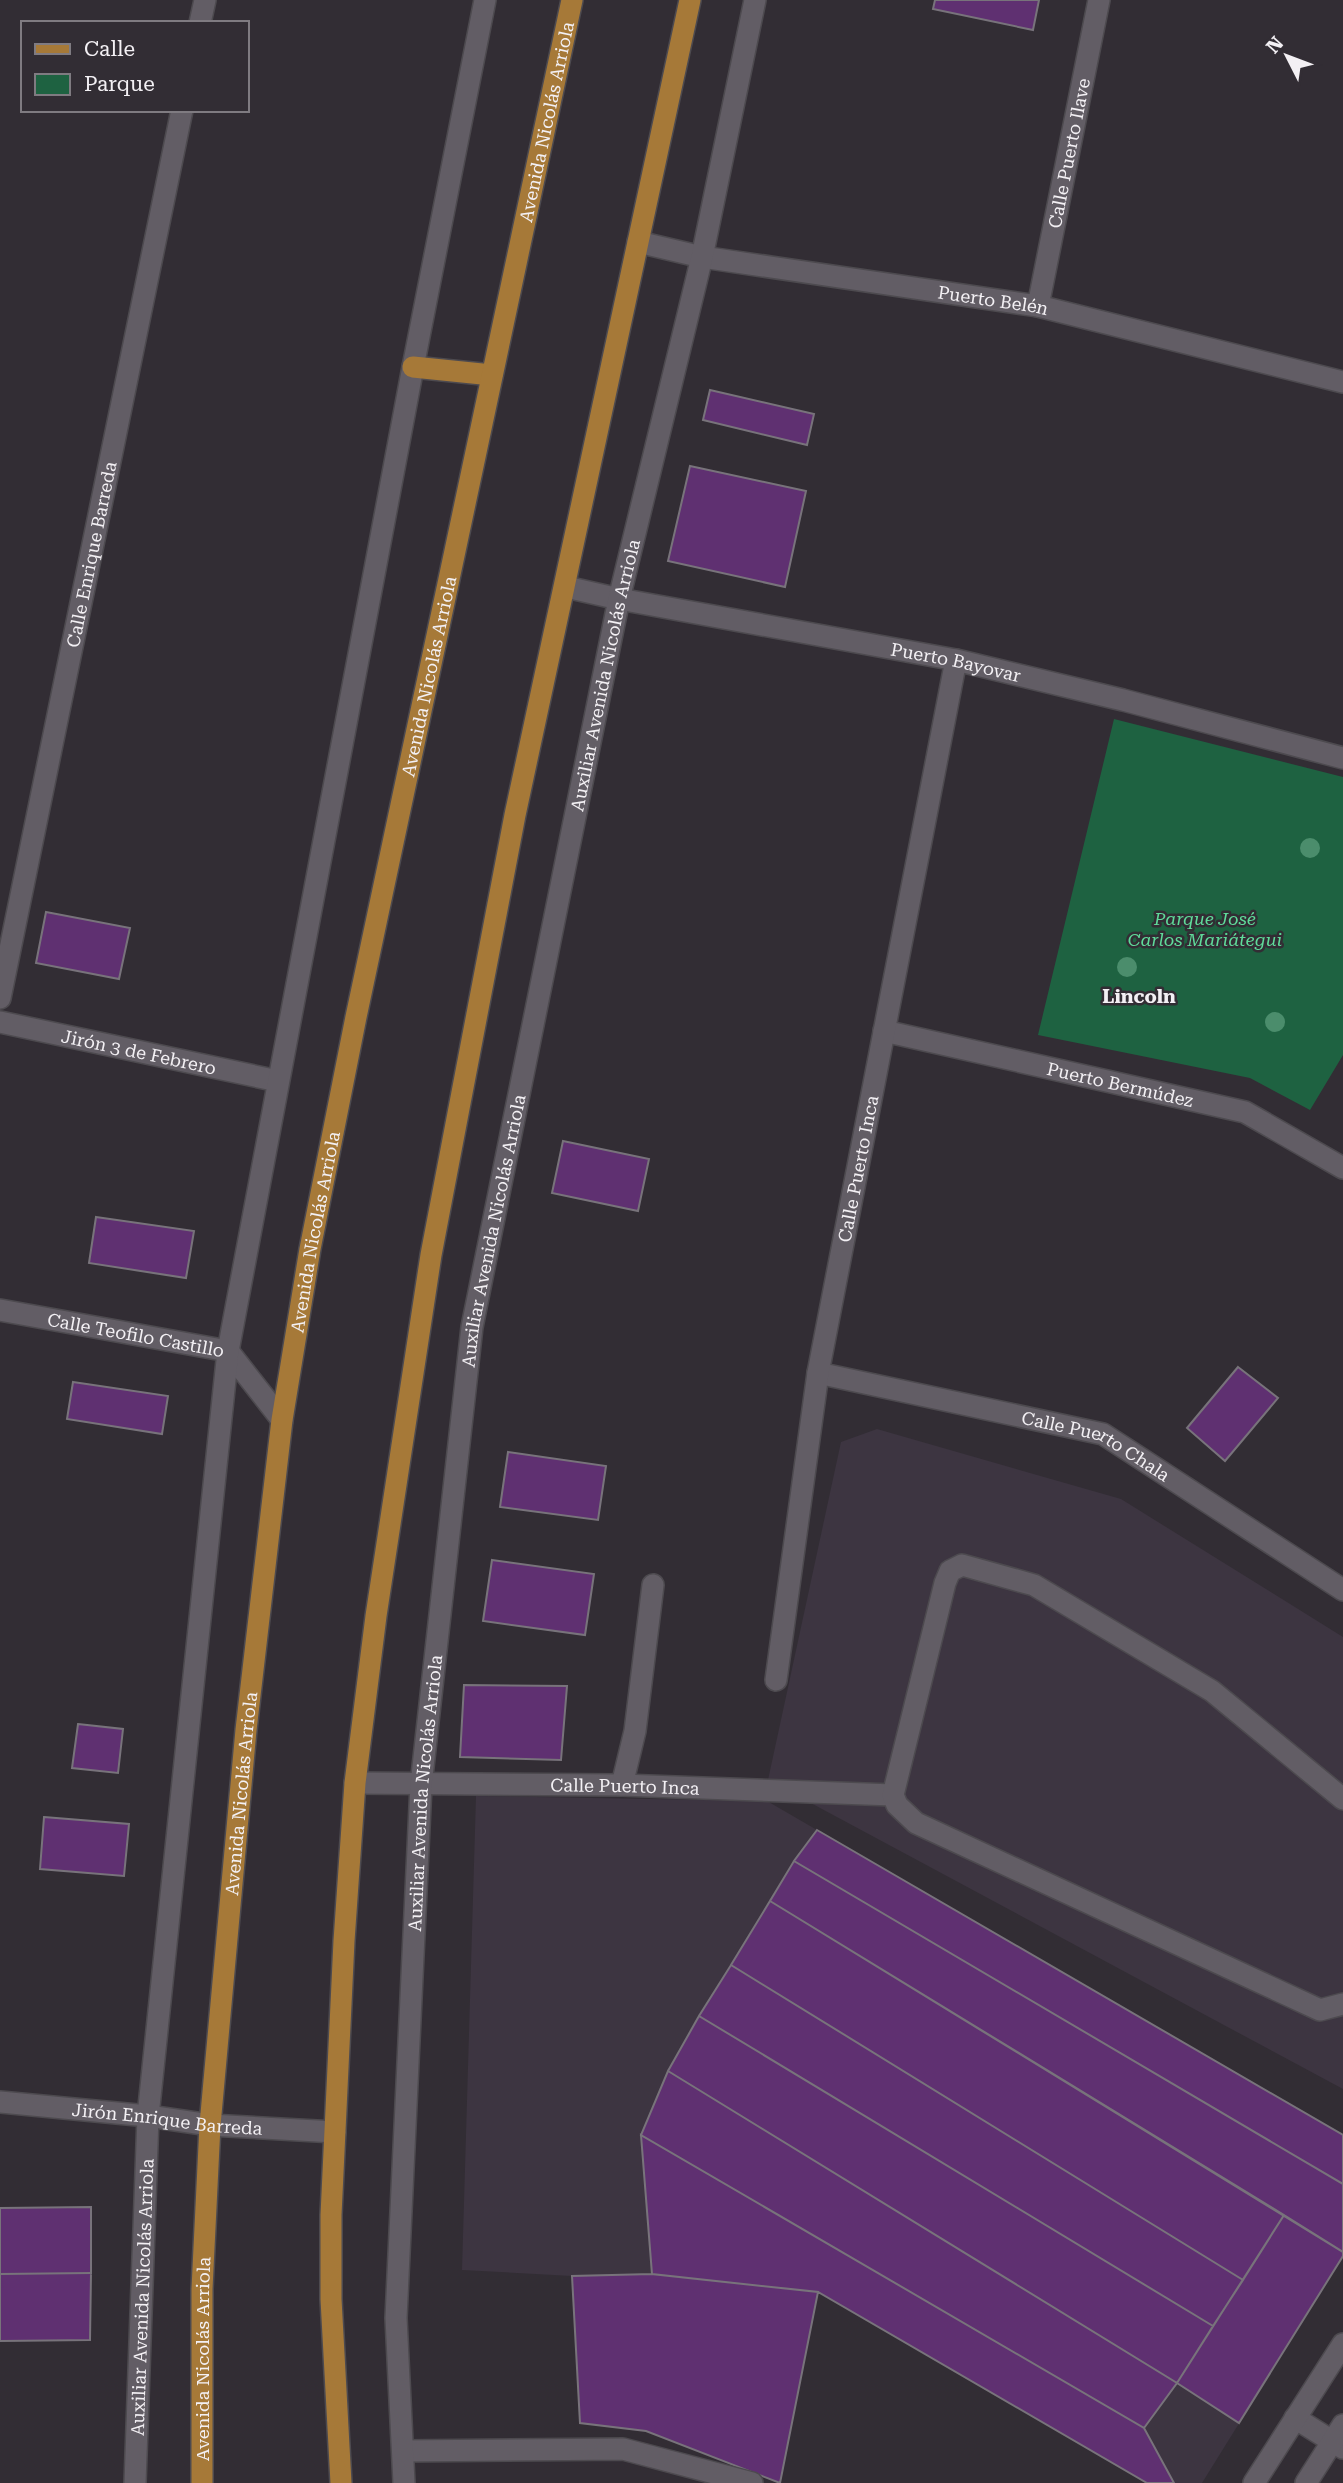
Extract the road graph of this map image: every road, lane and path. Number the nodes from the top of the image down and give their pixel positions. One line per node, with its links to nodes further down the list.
1 (205, 0): 7 (street)
2 (485, 0): 12 (street, Auxiliar Avenida Nicolás Arriola)
3 (572, 0): 13 (main road, Avenida Nicolás Arriola)
4 (690, 0): 9 (main road)
5 (755, 0): 10 (street, Auxiliar Avenida Nicolás Arriola)
6 (1099, 0): 11 (street, Calle Puerto Ilave)
7 (200, 21)
8 (182, 112): 19 (street, Calle Enrique Barreda)
9 (638, 242): 10 (street, Puerto Belén); 15 (main road)
10 (702, 257): 11 (street, Puerto Belén); 16 (street, Auxiliar Avenida Nicolás Arriola)
11 (1038, 306): 14 (street, Puerto Belén)
12 (413, 367): 13 (main road); 22 (street, Auxiliar Avenida Nicolás Arriola)
13 (492, 375): 27 (main road, Avenida Nicolás Arriola)
14 (1343, 382)
15 (566, 587): 16 (street, Puerto Bayovar); 31 (main road)
16 (620, 599): 17 (street, Puerto Bayovar); 33 (street, Auxiliar Avenida Nicolás Arriola)
17 (956, 660): 18 (street, Puerto Bayovar); 21 (street, Calle Puerto Inca)
18 (1343, 758)
19 (0, 998)
20 (0, 1023): 22 (street, Jirón 3 de Febrero)
21 (884, 1031): 23 (street, Puerto Bermúdez); 26 (street, Calle Puerto Inca)
22 (278, 1082): 25 (street, Auxiliar Avenida Nicolás Arriola)
23 (1343, 1168)
24 (0, 1310): 25 (street, Calle Teofilo Castillo)
25 (228, 1351): 27 (street, Calle Teofilo Castillo); 38 (street, Auxiliar Avenida Nicolás Arriola)
26 (818, 1373): 29 (street, Calle Puerto Chala); 30 (street, Calle Puerto Inca)
27 (282, 1420): 39 (main road, Avenida Nicolás Arriola)
28 (653, 1585): 32 (street)
29 (1343, 1590)
30 (776, 1679)
31 (355, 1783): 33 (street, Calle Puerto Inca); 40 (main road)
32 (622, 1784): 33 (street, Calle Puerto Inca); 34 (street, Calle Puerto Inca)
33 (421, 1785): 44 (street, Auxiliar Avenida Nicolás Arriola)
34 (893, 1795): 35 (street); 36 (street)
35 (1343, 1799)
36 (1343, 2004)
37 (0, 2102): 38 (street, Jirón Enrique Barreda)
38 (148, 2116): 39 (street, Jirón Enrique Barreda); 45 (street, Auxiliar Avenida Nicolás Arriola)
39 (210, 2125): 40 (street, Jirón Enrique Barreda); 46 (main road, Avenida Nicolás Arriola)
40 (335, 2132): 47 (main road)
41 (1343, 2343): 42 (street)
42 (1295, 2418): 43 (street); 50 (street)
43 (1340, 2438): 51 (street)
44 (403, 2451): 48 (street, Auxiliar Avenida Nicolás Arriola); 49 (street)
45 (135, 2483)
46 (202, 2483)
47 (341, 2483)
48 (404, 2483)
49 (752, 2483)
50 (1254, 2483)
51 (1306, 2483)

